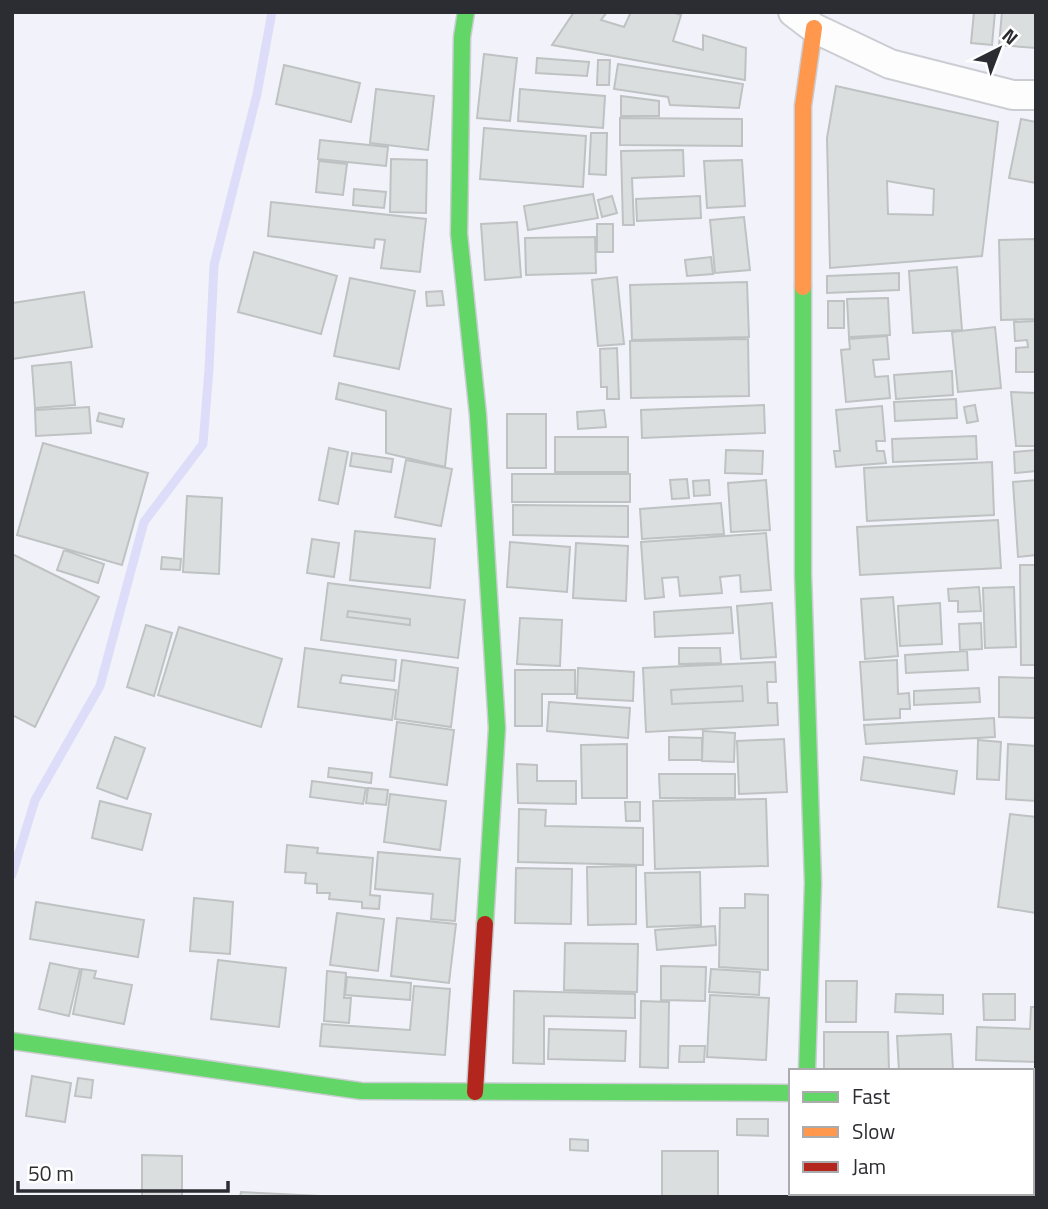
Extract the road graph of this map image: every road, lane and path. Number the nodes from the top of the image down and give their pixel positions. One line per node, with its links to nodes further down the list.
1 (466, 12): 6 (street)
2 (803, 20): 3 (street); 5 (street)
3 (1036, 95)
4 (12, 1041): 6 (street)
5 (807, 1069)
6 (475, 1092): 7 (street)
7 (789, 1093)

